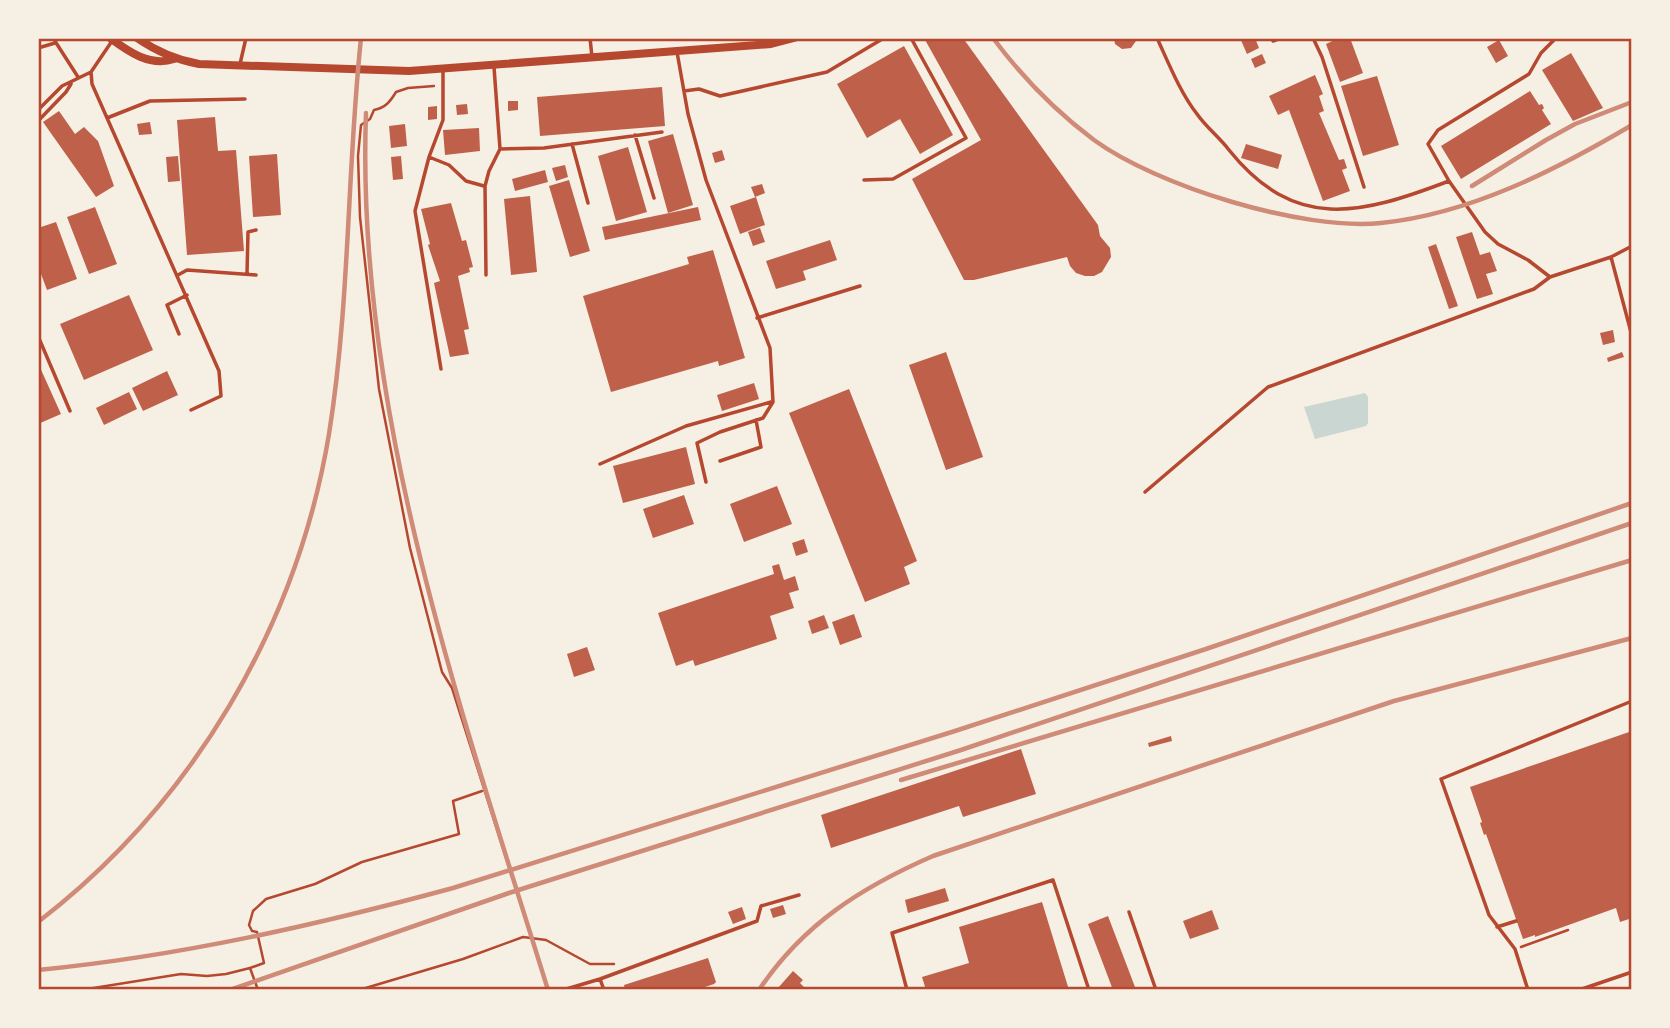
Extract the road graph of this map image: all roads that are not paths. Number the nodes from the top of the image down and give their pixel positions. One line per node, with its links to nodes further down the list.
1 (137, 38): 17 (street)
2 (246, 38): 19 (lane)
3 (590, 38): 16 (lane)
4 (794, 38): 15 (street)
5 (884, 38): 24 (lane)
6 (911, 38): 34 (lane)
7 (1157, 38): 35 (lane)
8 (1272, 38): 9 (lane)
9 (1281, 38)
10 (1313, 38): 37 (lane)
11 (1556, 38): 35 (lane)
12 (112, 39): 17 (street); 21 (lane)
13 (54, 41): 14 (lane); 22 (lane)
14 (38, 48)
15 (677, 51): 16 (street); 24 (lane)
16 (592, 57): 18 (street)
17 (174, 59): 19 (street)
18 (494, 65): 20 (street); 32 (lane)
19 (239, 66): 20 (street)
20 (443, 68): 33 (lane)
21 (91, 72): 22 (lane); 27 (lane)
22 (78, 78): 23 (lane)
23 (73, 82): 26 (lane); 28 (lane)
24 (684, 90): 50 (lane)
25 (245, 99): 27 (lane)
26 (38, 110)
27 (107, 118): 44 (lane)
28 (38, 121)
29 (662, 132): 30 (lane)
30 (635, 135): 31 (lane); 38 (lane)
31 (572, 144): 32 (lane); 39 (lane)
32 (500, 149): 36 (lane)
33 (429, 157): 36 (lane); 54 (lane)
34 (864, 180)
35 (1449, 181): 47 (lane)
36 (485, 186): 46 (lane)
37 (1364, 187)
38 (654, 198)
39 (588, 203)
40 (256, 230): 43 (lane)
41 (1632, 246): 42 (lane)
42 (1611, 257): 47 (lane); 52 (lane)
43 (247, 274): 44 (lane); 45 (lane)
44 (178, 275): 49 (lane)
45 (256, 275)
46 (486, 275)
47 (1550, 277): 62 (lane)
48 (860, 286): 50 (lane)
49 (187, 295): 51 (lane); 56 (lane)
50 (757, 318): 55 (lane)
51 (179, 334)
52 (1632, 336)
53 (38, 337): 57 (lane)
54 (441, 369)
55 (773, 402): 58 (lane); 60 (lane)
56 (191, 410)
57 (70, 411)
58 (755, 421): 59 (lane); 61 (lane)
59 (720, 461)
60 (600, 464)
61 (706, 482)
62 (1145, 492)
63 (1632, 701): 67 (lane)
64 (799, 894): 69 (lane)
65 (1129, 912): 74 (lane)
66 (1516, 921): 67 (lane)
67 (1497, 927): 75 (lane)
68 (1632, 972): 76 (lane)
69 (600, 979): 70 (lane); 71 (lane)
70 (563, 989)
71 (604, 989)
72 (907, 989): 73 (lane)
73 (1089, 989)
74 (1156, 989)
75 (1528, 989)
76 (1580, 989)

